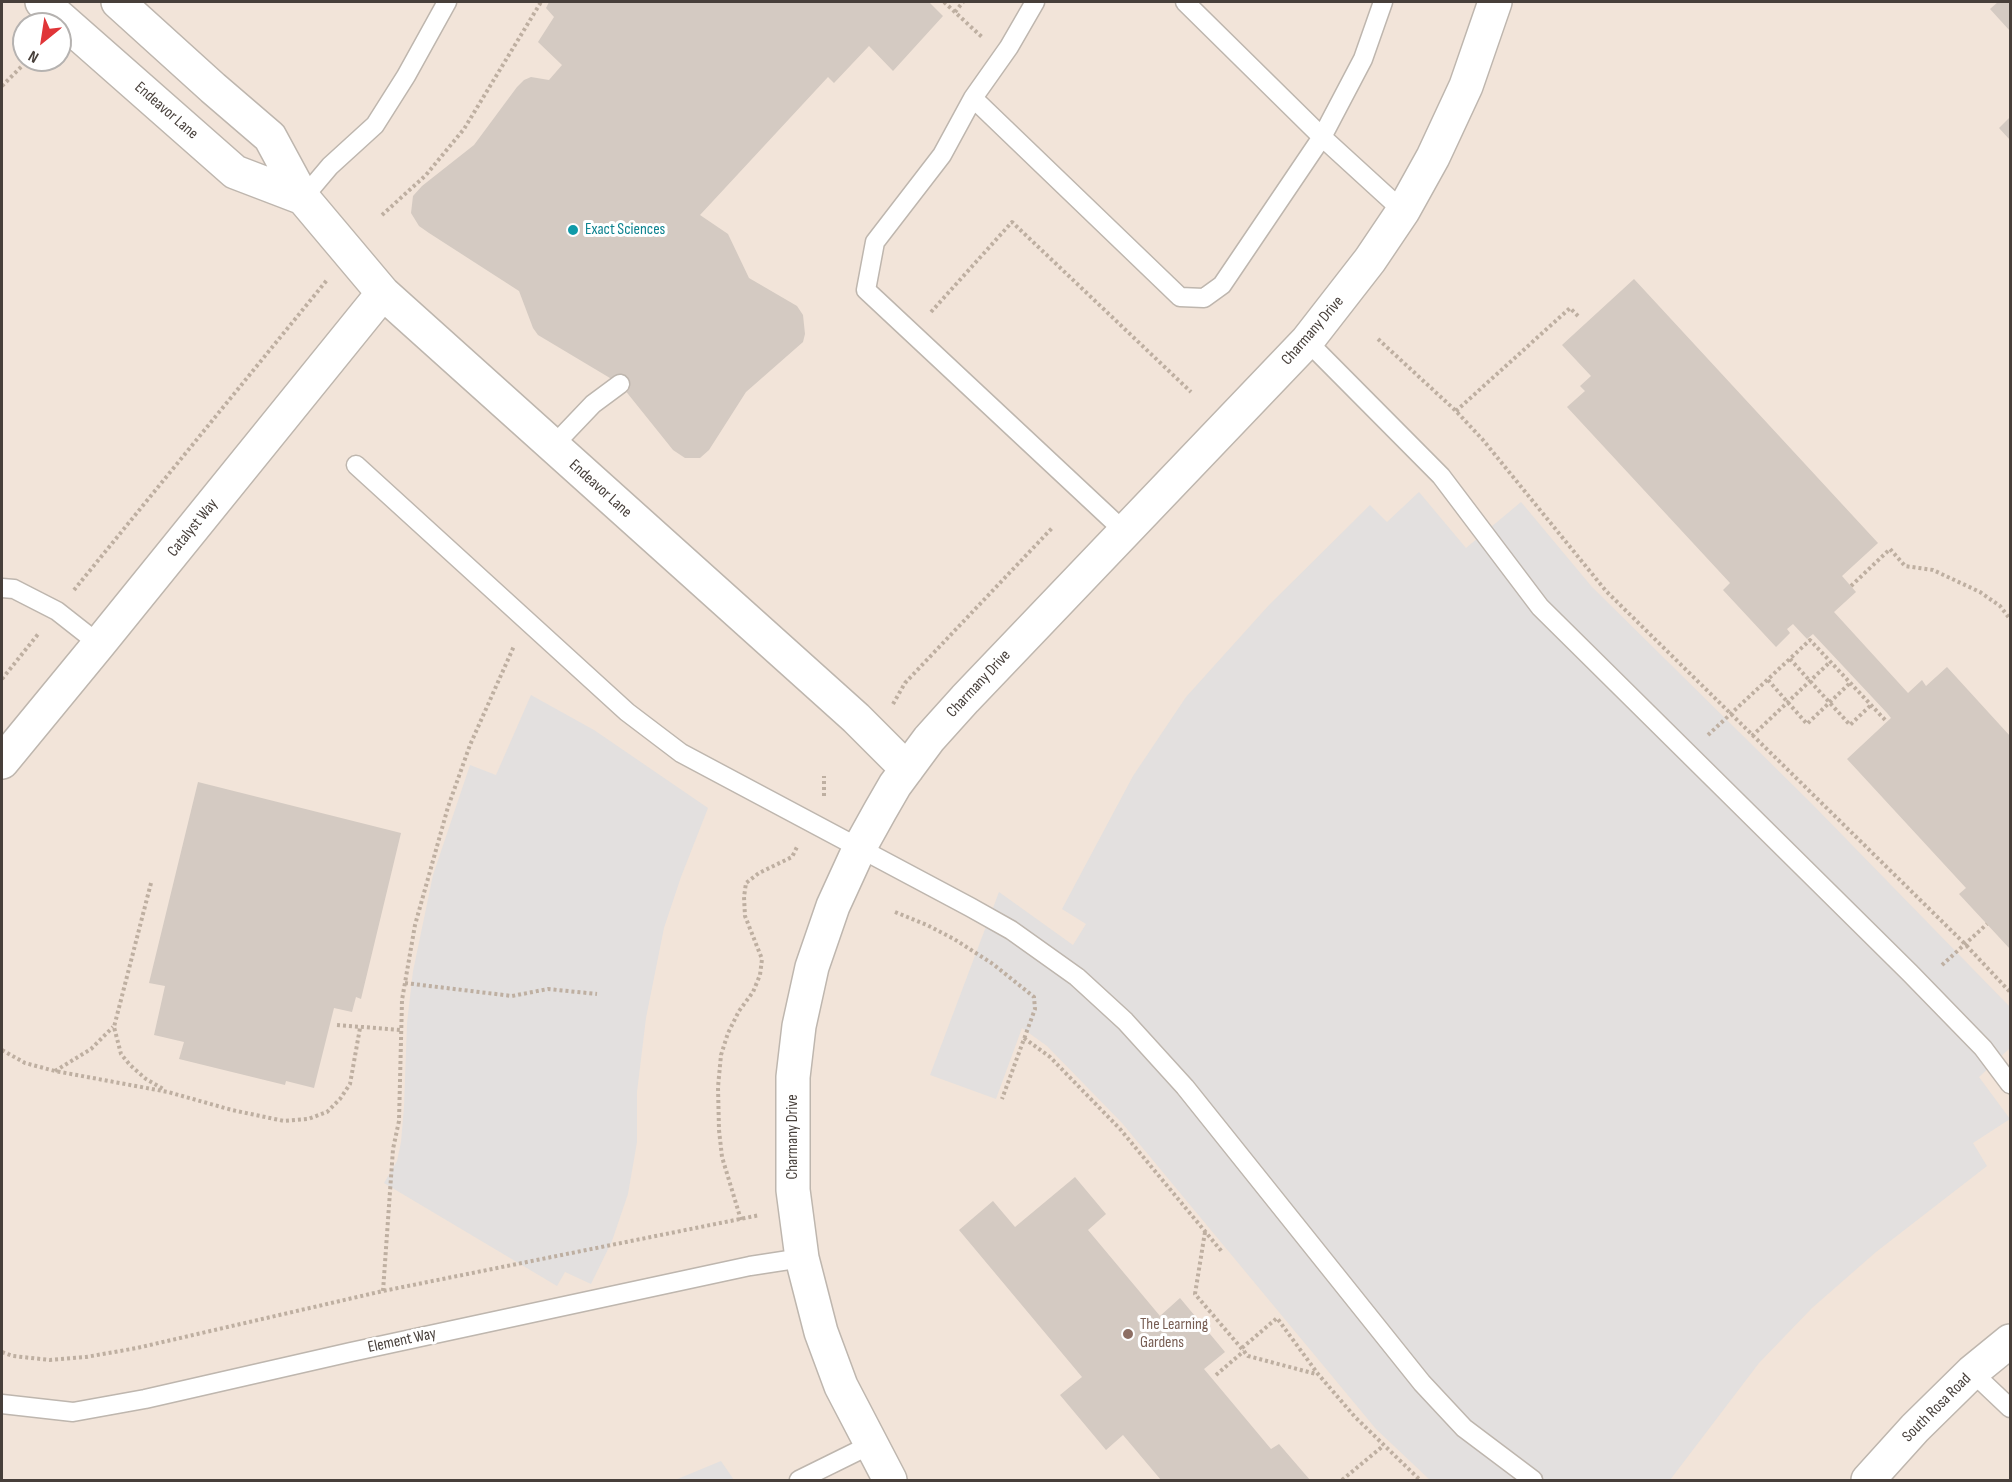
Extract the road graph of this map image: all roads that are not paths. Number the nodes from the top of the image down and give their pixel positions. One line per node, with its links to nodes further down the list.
1 (42, 2): 10 (street, Endeavor Lane)
2 (118, 2): 10 (street, Endeavor Lane)
3 (447, 2): 10 (lane)
4 (1035, 2): 8 (lane)
5 (1185, 2): 9 (lane)
6 (1383, 2): 9 (lane)
7 (1495, 2): 11 (street, Charmany Drive)
8 (973, 98): 9 (lane); 17 (lane)
9 (1322, 137): 11 (lane)
10 (303, 198): 12 (street, Endeavor Lane)
11 (1403, 211): 13 (street, Charmany Drive)
12 (383, 293): 15 (street, Endeavor Lane); 19 (street, Catalyst Way)
13 (1307, 341): 17 (street, Charmany Drive); 23 (lane)
14 (620, 384): 15 (lane)
15 (552, 447): 21 (street, Endeavor Lane)
16 (356, 465): 22 (lane)
17 (1125, 532): 21 (street, Charmany Drive)
18 (2, 588): 19 (lane)
19 (99, 644): 20 (street, Catalyst Way)
20 (2, 762)
21 (907, 769): 22 (street, Charmany Drive)
22 (860, 847): 24 (street, Charmany Drive); 32 (lane)
23 (2010, 1084)
24 (802, 1258): 27 (lane, Element Way); 29 (street, Charmany Drive)
25 (2010, 1341): 26 (street, South Rosa Road)
26 (1972, 1372): 28 (lane); 33 (street, South Rosa Road)
27 (2, 1404)
28 (2010, 1408)
29 (870, 1445): 30 (lane); 31 (street, Charmany Drive)
30 (799, 1480)
31 (890, 1480)
32 (1533, 1480)
33 (1868, 1480)

